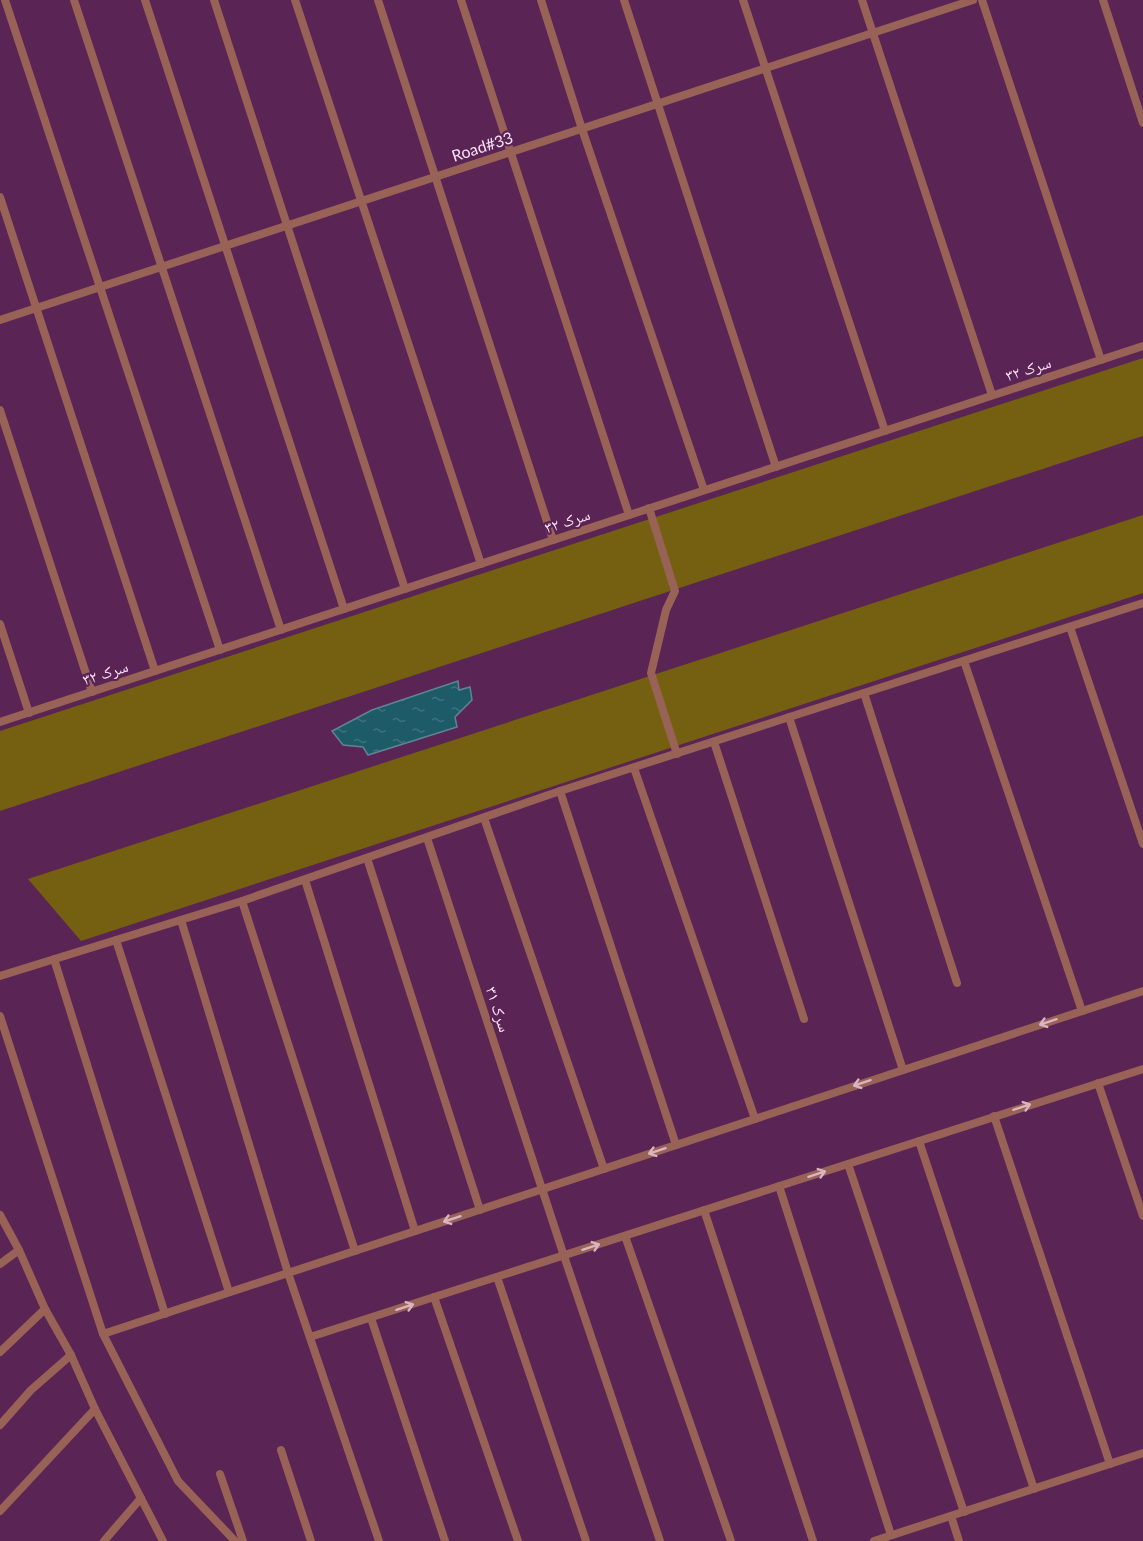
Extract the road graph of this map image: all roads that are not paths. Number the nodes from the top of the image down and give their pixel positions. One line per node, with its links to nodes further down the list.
1 (5, 0): 27 (street)
2 (74, 0): 26 (street)
3 (145, 0): 25 (street)
4 (214, 0): 24 (street)
5 (295, 0): 23 (street)
6 (378, 0): 21 (street)
7 (460, 0): 20 (street)
8 (541, 0): 19 (street)
9 (624, 0): 17 (street)
10 (743, 0): 16 (street)
11 (862, 0): 15 (street)
12 (974, 0): 15 (street, Road#33)
13 (982, 0): 31 (street)
14 (1103, 0): 18 (street)
15 (873, 33): 16 (street, Road#33); 32 (street)
16 (765, 69): 17 (street, Road#33); 34 (street)
17 (659, 104): 19 (street, Road#33); 35 (street)
18 (1143, 123)
19 (582, 129): 20 (street, Road#33); 36 (street)
20 (510, 153): 21 (street, Road#33); 38 (street)
21 (435, 177): 23 (street, Road#33); 39 (street)
22 (0, 198): 28 (street)
23 (362, 201): 24 (street, Road#33); 40 (street)
24 (288, 225): 25 (street, Road#33); 41 (street)
25 (225, 246): 26 (street, Road#33); 43 (street)
26 (161, 267): 27 (street, Road#33); 46 (street)
27 (99, 288): 28 (street, Road#33); 47 (street)
28 (36, 308): 29 (street, Road#33); 49 (street)
29 (0, 320)
30 (1143, 346): 31 (street, سرک ۳۲)
31 (1101, 360): 32 (street, سرک ۳۲)
32 (992, 395): 34 (street, سرک ۳۲)
33 (0, 410): 50 (street)
34 (885, 431): 35 (street, سرک ۳۲)
35 (777, 467): 36 (street, سرک ۳۲)
36 (704, 490): 37 (street, سرک ۳۲)
37 (649, 508): 38 (street, سرک ۳۲); 56 (street)
38 (629, 515): 39 (street, سرک ۳۲)
39 (553, 540): 40 (street, سرک ۳۲)
40 (481, 564): 41 (street, سرک ۳۲)
41 (405, 589): 43 (street, سرک ۳۲)
42 (1143, 603): 45 (street)
43 (344, 609): 46 (street, سرک ۳۲)
44 (0, 624): 52 (street)
45 (1070, 627): 48 (street); 61 (street)
46 (281, 630): 47 (street, سرک ۳۲)
47 (220, 650): 49 (street, سرک ۳۲)
48 (964, 661): 51 (street); 71 (street)
49 (155, 671): 50 (street, سرک ۳۲)
50 (93, 692): 52 (street, سرک ۳۲)
51 (864, 693): 53 (street); 69 (street)
52 (29, 712): 54 (street, سرک ۳۲)
53 (789, 717): 55 (street); 75 (street)
54 (0, 722)
55 (714, 742): 56 (street); 73 (street)
56 (677, 754): 57 (street)
57 (634, 768): 58 (street); 78 (street)
58 (560, 791): 59 (street); 80 (street)
59 (484, 818): 60 (street); 82 (street)
60 (427, 838): 62 (street); 84 (street, سرک ۳۱)
61 (1143, 844)
62 (367, 858): 63 (street); 85 (street)
63 (305, 880): 64 (street); 89 (street)
64 (243, 901): 65 (street); 92 (street)
65 (181, 920): 66 (street); 95 (street)
66 (116, 940): 67 (street); 97 (street)
67 (54, 959): 68 (street); 100 (street)
68 (0, 976)
69 (957, 983)
70 (1143, 991): 71 (street)
71 (1083, 1011): 75 (street, one-way to 75)
72 (0, 1016): 102 (street)
73 (804, 1019)
74 (1143, 1068): 76 (street)
75 (903, 1070): 78 (street, one-way to 78)
76 (1098, 1083): 77 (street, one-way to 76); 88 (street)
77 (994, 1116): 79 (street); 110 (street)
78 (755, 1119): 80 (street)
79 (919, 1141): 81 (street); 112 (street)
80 (676, 1145): 82 (street, one-way to 82)
81 (848, 1164): 83 (street, one-way to 81); 115 (street)
82 (604, 1169): 84 (street)
83 (779, 1186): 86 (street); 117 (street)
84 (542, 1189): 85 (street); 93 (street, سرک ۳۱)
85 (480, 1210): 89 (street, one-way to 89)
86 (704, 1210): 90 (street); 129 (street)
87 (0, 1215): 91 (street)
88 (1143, 1216)
89 (415, 1231): 92 (street)
90 (625, 1236): 93 (street, one-way to 90); 128 (street)
91 (19, 1250): 94 (street); 99 (street)
92 (355, 1251): 95 (street)
93 (564, 1256): 96 (street); 127 (street, سرک ۳۱)
94 (0, 1264)
95 (288, 1273): 97 (street); 103 (street)
96 (497, 1277): 98 (street); 126 (street)
97 (229, 1293): 100 (street)
98 (434, 1297): 101 (street, one-way to 98); 125 (street)
99 (45, 1309): 104 (street); 105 (street)
100 (165, 1314): 102 (street)
101 (371, 1318): 103 (street); 124 (street)
102 (102, 1334): 120 (street)
103 (310, 1338): 123 (street)
104 (0, 1352)
105 (71, 1355): 106 (street); 107 (street)
106 (95, 1409): 113 (street); 114 (street)
107 (0, 1425)
108 (281, 1450): 122 (street)
109 (1143, 1453): 110 (street)
110 (1110, 1464): 112 (street)
111 (220, 1474): 121 (street)
112 (1035, 1489): 115 (street)
113 (141, 1498): 118 (street); 119 (street)
114 (0, 1511)
115 (964, 1512): 116 (street)
116 (951, 1516): 117 (street); 131 (street)
117 (891, 1535): 130 (street)
118 (104, 1541)
119 (163, 1541)
120 (235, 1541)
121 (243, 1541)
122 (311, 1541)
123 (379, 1541)
124 (445, 1541)
125 (518, 1541)
126 (586, 1541)
127 (660, 1541)
128 (730, 1541)
129 (813, 1541)
130 (874, 1541)
131 (959, 1541)

